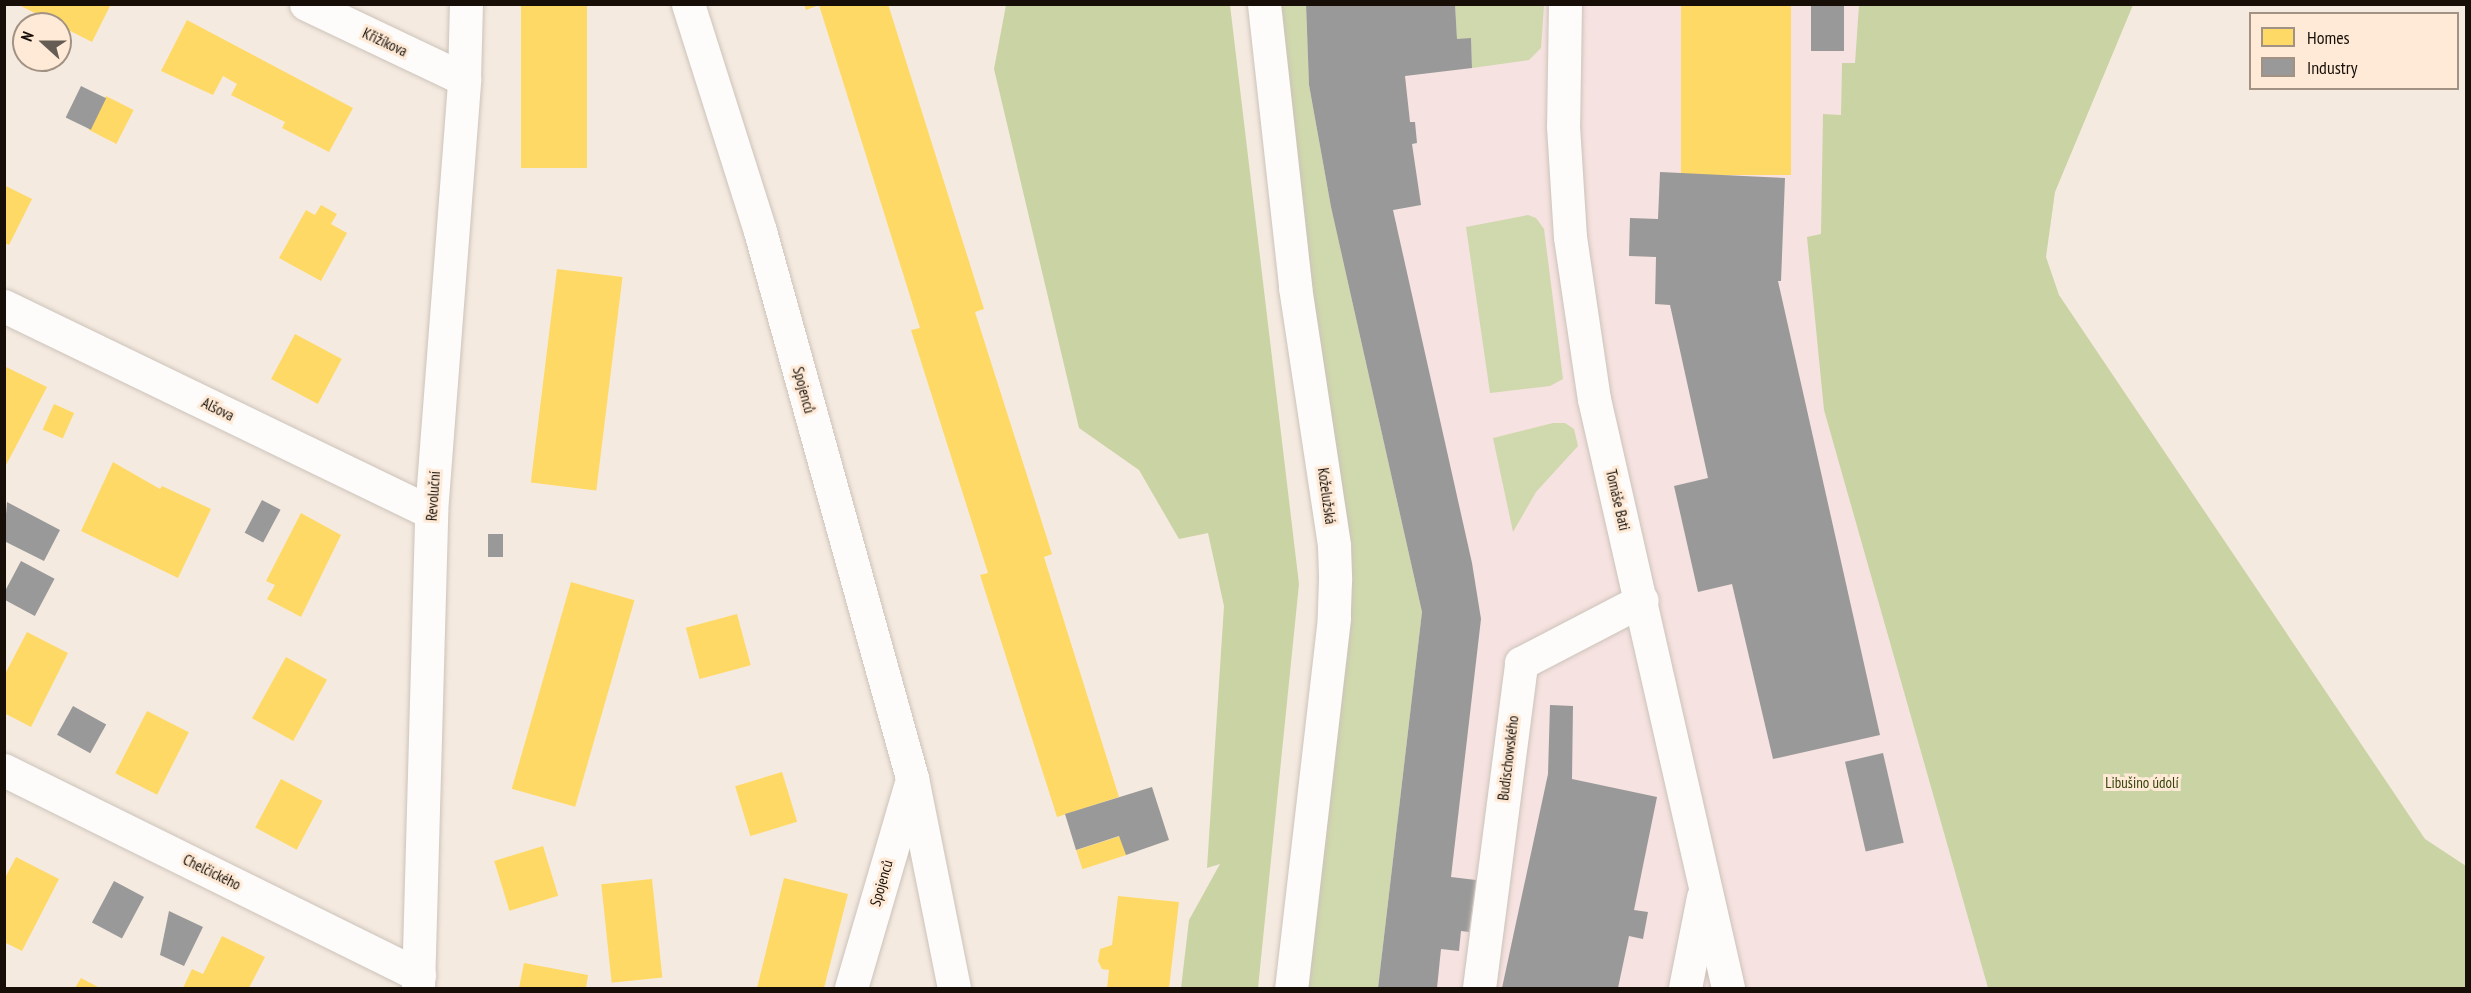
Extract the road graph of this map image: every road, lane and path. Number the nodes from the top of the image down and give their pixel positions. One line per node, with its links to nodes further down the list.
1 (306, 4): 6 (street, Křižíkova)
2 (466, 4): 6 (street, Revoluční)
3 (688, 4): 11 (street, Spojenců)
4 (1264, 4): 16 (street, Koželužská)
5 (1565, 4): 9 (street, Tomáše Bati)
6 (464, 80): 8 (street, Revoluční)
7 (4, 306): 8 (street, Alšova)
8 (431, 512): 13 (street, Revoluční)
9 (1642, 600): 12 (street, Tomáše Bati); 17 (street, Budischowského)
10 (4, 770): 13 (street, Chelčického)
11 (912, 778): 14 (street, Spojenců); 15 (street, Spojenců)
12 (1706, 880): 18 (street); 19 (street, Tomáše Bati)
13 (418, 982)
14 (851, 988)
15 (954, 988)
16 (1291, 988)
17 (1479, 988)
18 (1685, 988)
19 (1728, 988)

